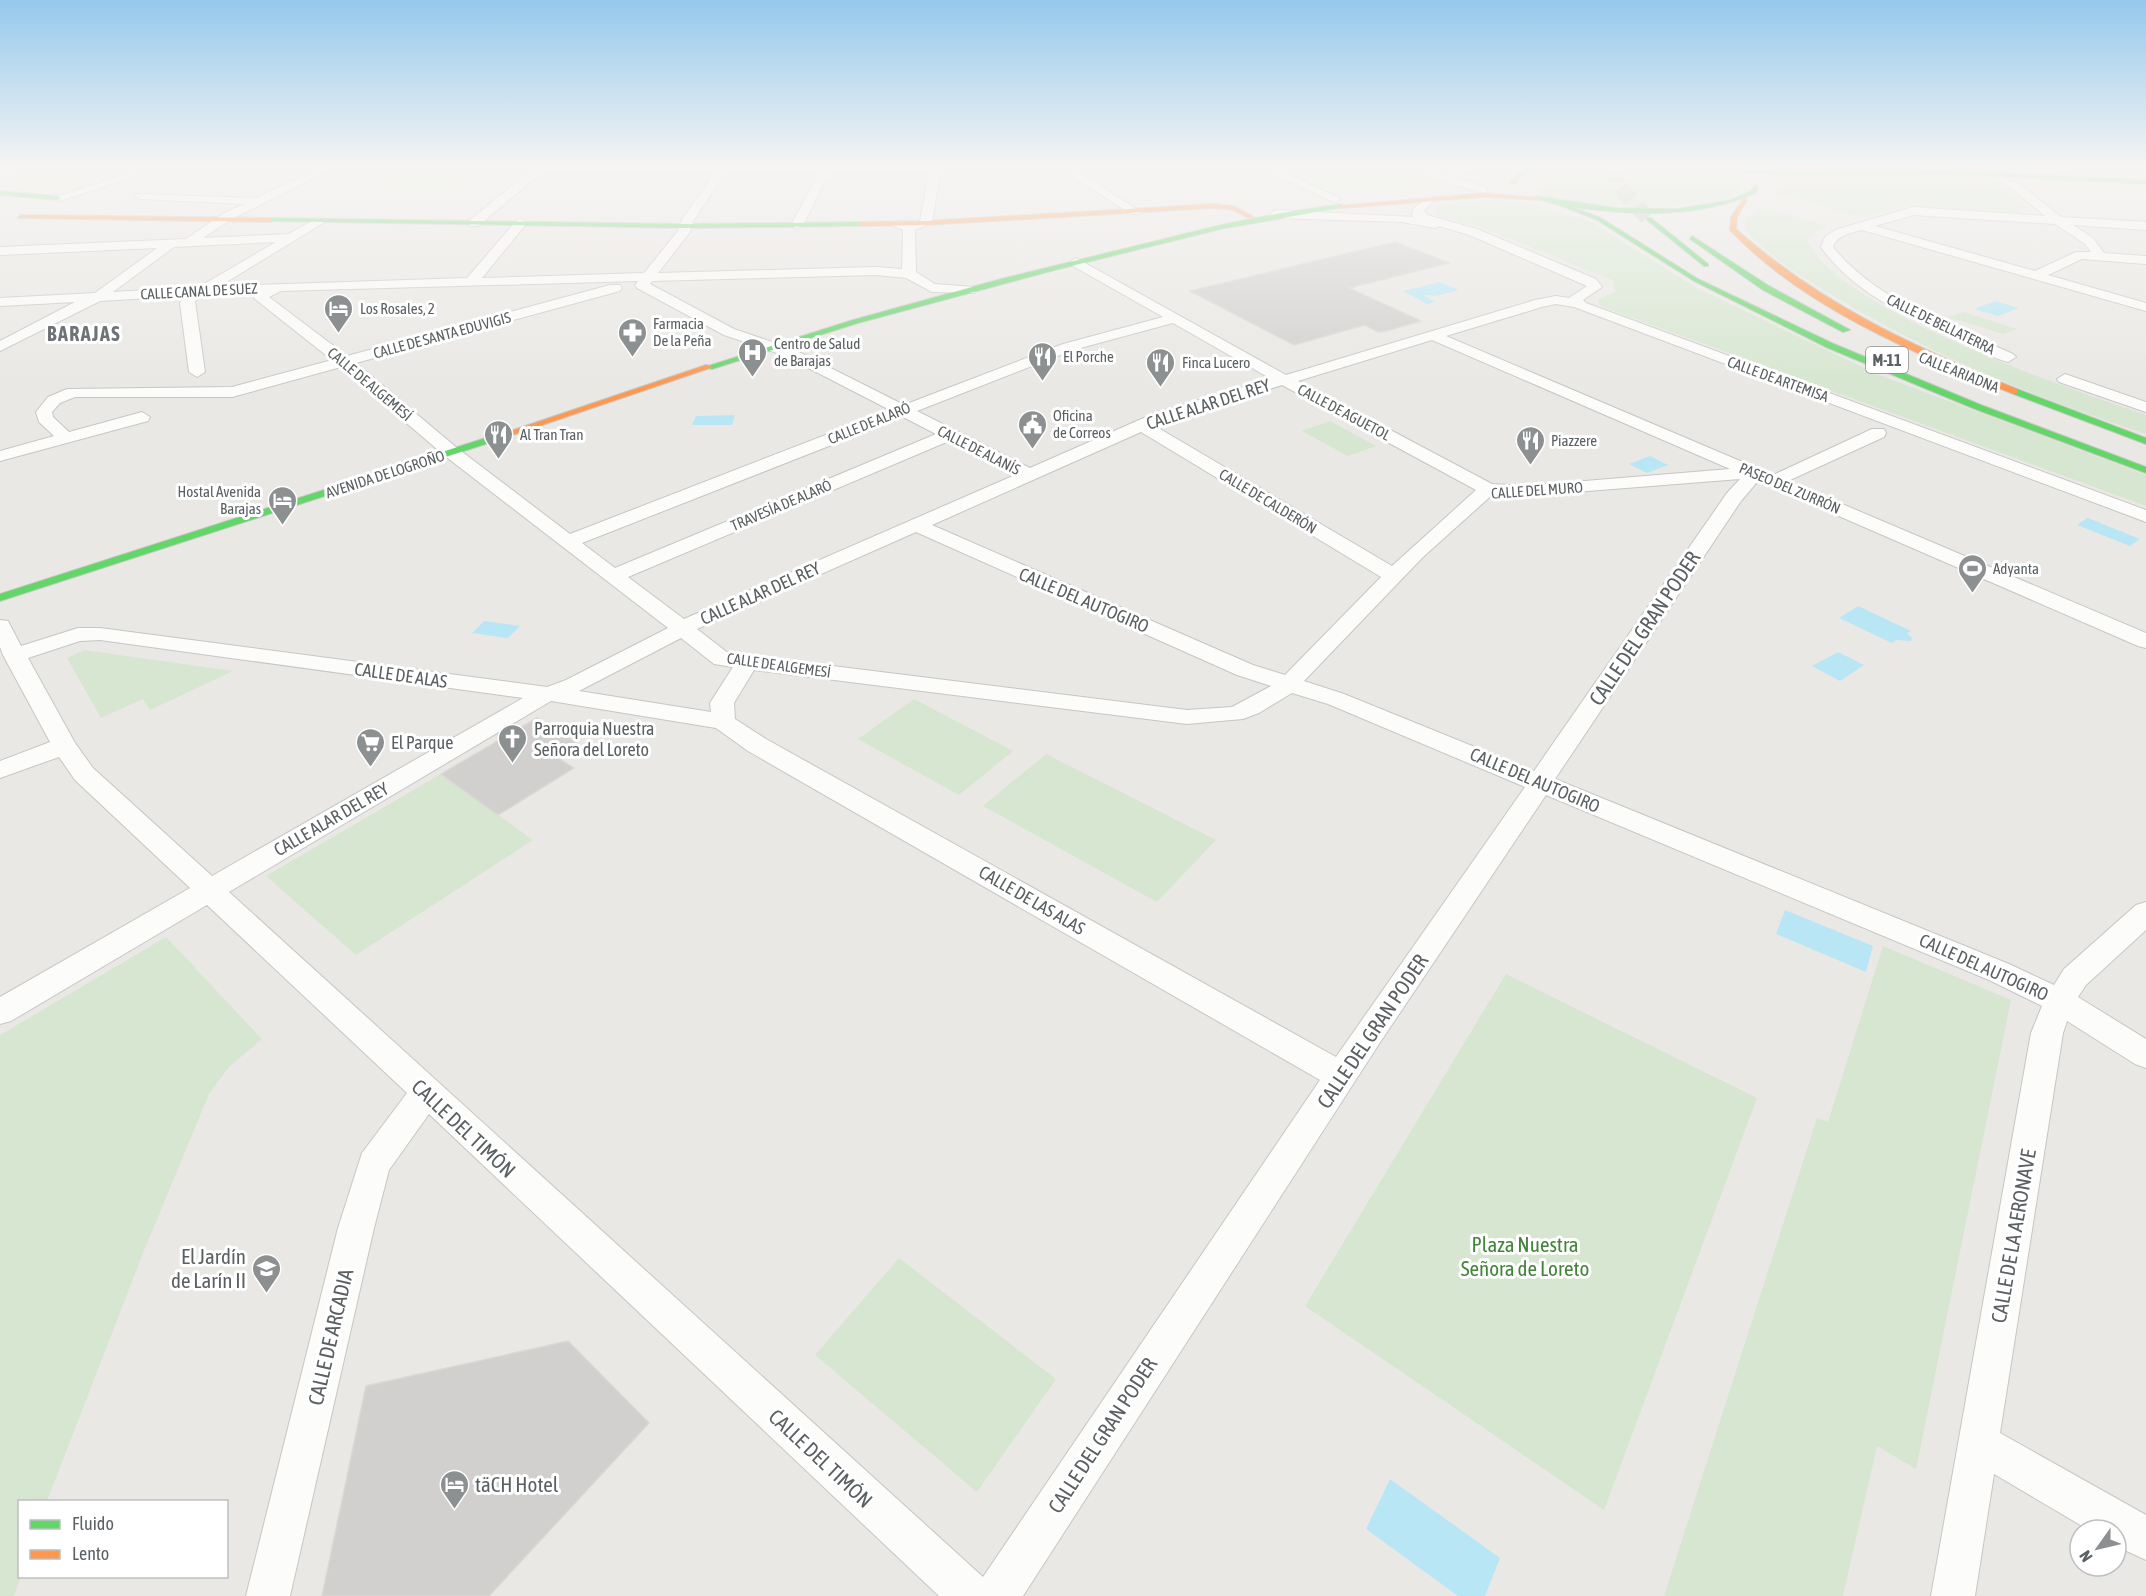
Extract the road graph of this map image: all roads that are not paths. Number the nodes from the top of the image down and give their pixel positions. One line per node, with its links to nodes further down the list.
1 (191, 240): 17 (street)
2 (239, 240): 17 (street)
3 (287, 240): 30 (street)
4 (506, 240): 26 (street)
5 (675, 240): 27 (street)
6 (909, 240): 23 (street)
7 (1130, 240): 29 (main road, AVENIDA DE LOGROÑO)
8 (1167, 240): 22 (main road, AVENIDA DE LOGROÑO)
9 (1489, 240): 38 (street)
10 (1633, 240): 64 (main road)
11 (1674, 240): 63 (main road, CALLE ARIADNA / M-11)
12 (1696, 240): 61 (main road, CALLE ARIADNA / M-11)
13 (1743, 240): 59 (main road)
14 (1828, 240): 47 (street, CALLE DE BELLATERRA)
15 (1912, 240): 24 (street)
16 (2087, 240): 20 (street)
17 (187, 243): 18 (street)
18 (170, 244): 19 (street); 32 (street)
19 (0, 251)
20 (2100, 256): 21 (street); 24 (street)
21 (2146, 260)
22 (1076, 262): 31 (main road, AVENIDA DE LOGROÑO); 42 (street, CALLE DE AGUETOL)
23 (909, 274): 27 (street, CALLE CANAL DE SUEZ); 29 (street, CALLE CANAL DE SUEZ)
24 (2037, 276): 37 (street)
25 (583, 278): 26 (street, CALLE CANAL DE SUEZ); 27 (street, CALLE CANAL DE SUEZ); 34 (street)
26 (472, 281): 28 (street, CALLE CANAL DE SUEZ)
27 (646, 281): 34 (street, CALLE DE SANTA EDUVIGIS); 44 (street)
28 (278, 287): 30 (street, CALLE CANAL DE SUEZ); 33 (street)
29 (932, 288): 31 (street, CALLE CANAL DE SUEZ); 44 (main road, AVENIDA DE LOGROÑO)
30 (205, 290): 32 (street, CALLE CANAL DE SUEZ); 36 (street)
31 (969, 290): 45 (main road, AVENIDA DE LOGROÑO)
32 (99, 296): 39 (street, CALLE CANAL DE SUEZ); 40 (street)
33 (260, 296): 36 (street); 48 (street, CALLE DE ALGEMESÍ)
34 (583, 296): 48 (street, CALLE DE SANTA EDUVIGIS)
35 (2146, 298): 37 (street)
36 (189, 299): 40 (street); 49 (street)
37 (2126, 302): 41 (street)
38 (1575, 303): 43 (street, CALLE ALAR DEL REY); 68 (street, CALLE DE ARTEMISA)
39 (3, 304)
40 (83, 304): 46 (street)
41 (2146, 307)
42 (1175, 318): 51 (street, CALLE DE AGUETOL); 53 (street, CALLE DE ALARÓ)
43 (1434, 336): 51 (street, CALLE ALAR DEL REY); 66 (street, PASEO DEL ZURRÓN)
44 (749, 341): 45 (street, AVENIDA DE LOGROÑO); 60 (main road, AVENIDA DE LOGROÑO)
45 (769, 346): 53 (street, CALLE DE ALANÍS); 60 (main road, AVENIDA DE LOGROÑO)
46 (0, 347)
47 (2008, 357)
48 (344, 361): 58 (street, CALLE DE SANTA EDUVIGIS); 60 (street, CALLE DE ALGEMESÍ)
49 (197, 372)
50 (2065, 379): 52 (street)
51 (1284, 380): 55 (street, CALLE ALAR DEL REY); 67 (street, CALLE DE AGUETOL)
52 (2146, 407)
53 (902, 410): 57 (street, CALLE DE ALANÍS); 70 (street, CALLE DE ALARÓ)
54 (142, 417): 58 (street)
55 (1142, 425): 65 (street, CALLE ALAR DEL REY); 72 (street, CALLE DE CALDERÓN)
56 (1878, 433): 66 (street, CALLE DEL MURO)
57 (949, 435): 65 (street, CALLE DE ALANÍS); 71 (street, TRAVESÍA DE ALARÓ)
58 (66, 438): 62 (street)
59 (2146, 441)
60 (446, 447): 70 (street, CALLE DE ALGEMESÍ); 73 (main road, AVENIDA DE LOGROÑO); 74 (main road, AVENIDA DE LOGROÑO)
61 (2146, 448)
62 (0, 456)
63 (2146, 461)
64 (2146, 470)
65 (1027, 474): 69 (street, CALLE ALAR DEL REY)
66 (1765, 477): 67 (street, CALLE DEL MURO); 77 (street, PASEO DEL ZURRÓN); 85 (street, CALLE DEL GRAN PODER)
67 (1488, 489): 72 (street, CALLE DEL MURO)
68 (2146, 516)
69 (915, 524): 76 (street, CALLE ALAR DEL REY); 80 (street, CALLE DEL AUTOGIRO)
70 (567, 542): 71 (street, CALLE DE ALGEMESÍ)
71 (614, 576): 76 (street, CALLE DE ALGEMESÍ)
72 (1394, 576): 80 (street, CALLE DEL MURO)
73 (11, 580)
74 (0, 598)
75 (0, 626): 78 (street, CALLE DEL TIMÓN)
76 (681, 629): 79 (street, CALLE DE ALGEMESÍ); 81 (street, CALLE ALAR DEL REY)
77 (2146, 641)
78 (14, 655): 81 (street, CALLE DE ALAS); 83 (street, CALLE DEL TIMÓN)
79 (747, 662): 80 (street, CALLE DE ALGEMESÍ); 82 (street)
80 (1288, 684): 85 (street, CALLE DEL AUTOGIRO)
81 (545, 695): 82 (street, CALLE DE ALAS); 86 (street, CALLE ALAR DEL REY)
82 (723, 722): 91 (street, CALLE DE LAS ALAS)
83 (64, 746): 84 (street); 86 (street, CALLE DEL TIMÓN)
84 (0, 770)
85 (1540, 782): 88 (street, CALLE DEL AUTOGIRO); 91 (street, CALLE DEL GRAN PODER)
86 (209, 890): 89 (street, CALLE ALAR DEL REY); 92 (street, CALLE DEL TIMÓN)
87 (2146, 913): 88 (street, CALLE DE LA AERONAVE)
88 (2059, 1001): 90 (street, CALLE DEL AUTOGIRO); 93 (street, CALLE DE LA AERONAVE)
89 (0, 1012)
90 (2146, 1055)
91 (1342, 1076): 97 (street, CALLE DEL GRAN PODER)
92 (426, 1093): 95 (street, CALLE DE ARCADIA); 96 (street, CALLE DEL TIMÓN)
93 (1979, 1443): 94 (street); 98 (street, CALLE DE LA AERONAVE)
94 (2146, 1539)
95 (268, 1596)
96 (971, 1596)
97 (997, 1596)
98 (1953, 1596)

